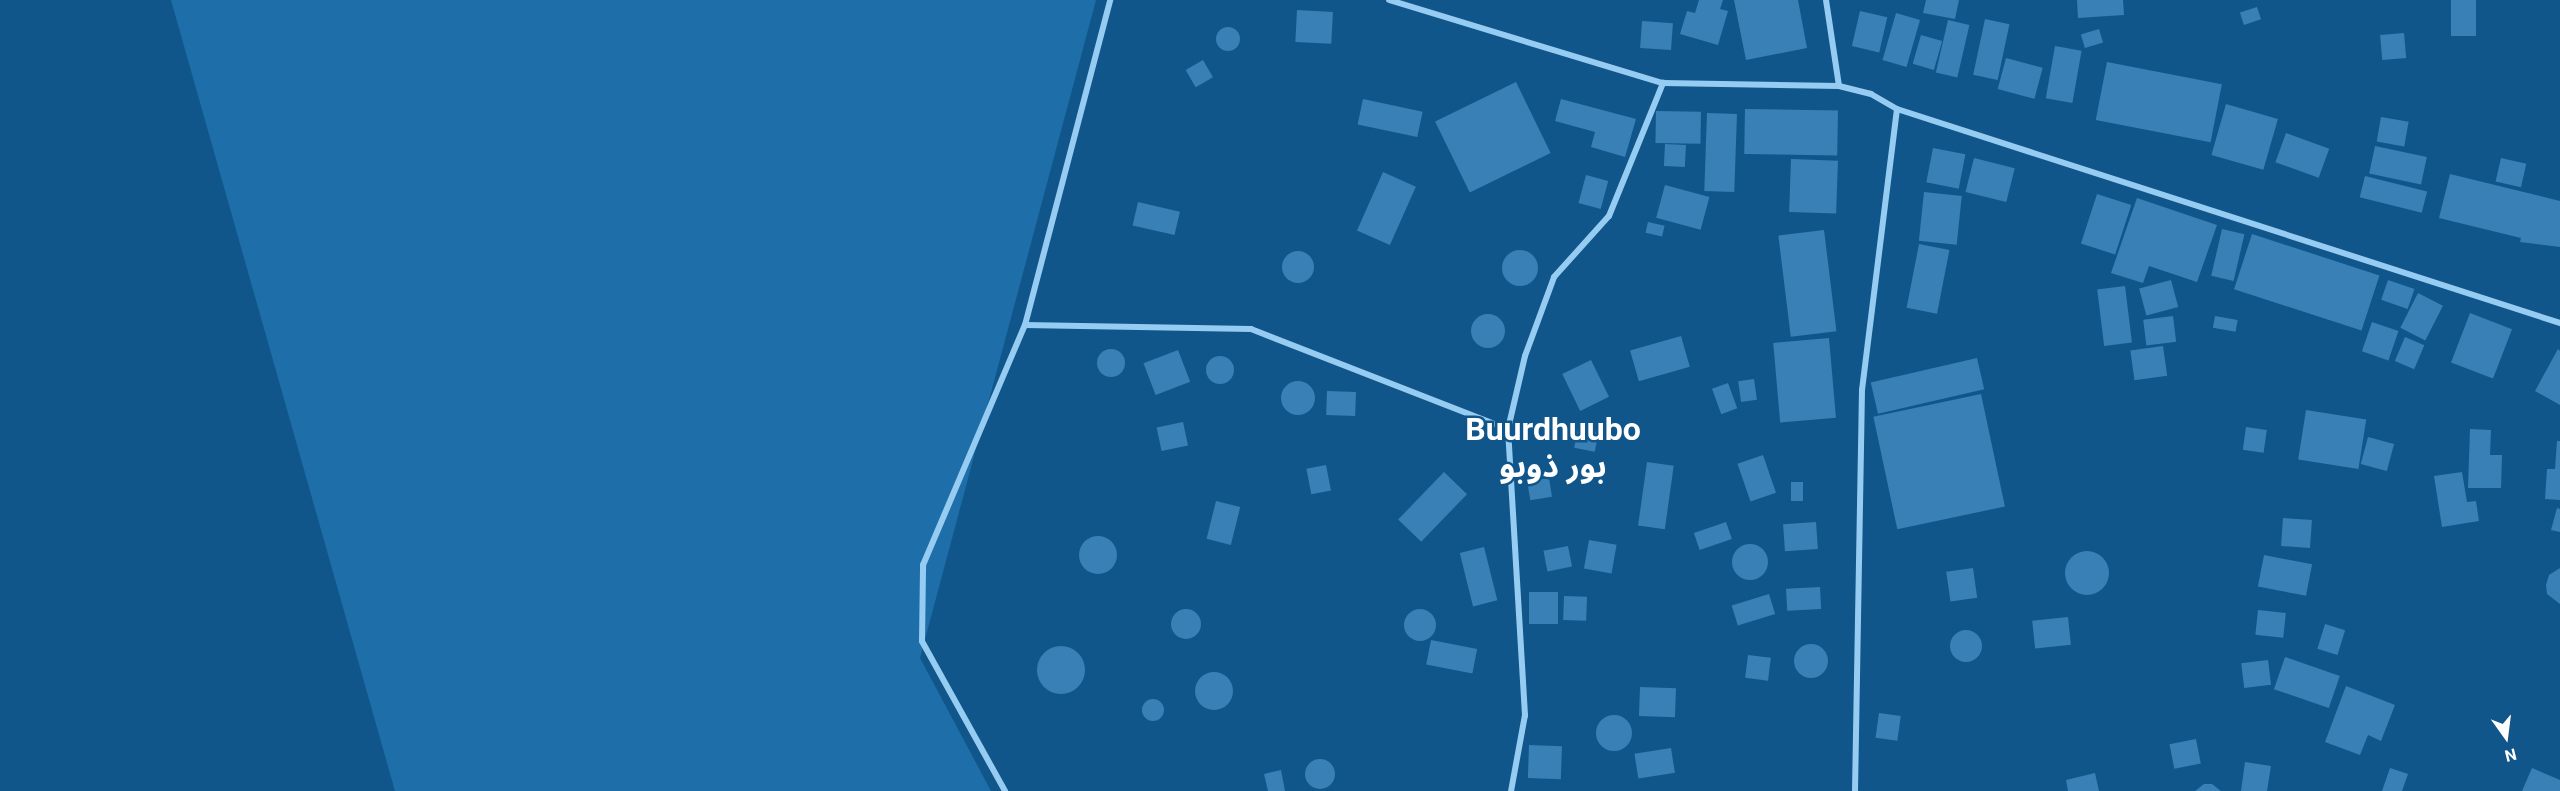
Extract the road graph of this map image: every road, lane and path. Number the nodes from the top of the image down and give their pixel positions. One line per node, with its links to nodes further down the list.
1 (1110, 0): 8 (street)
2 (1389, 0): 4 (street)
3 (1826, 0): 5 (street)
4 (1663, 83): 5 (street); 9 (street)
5 (1839, 86): 6 (street)
6 (1897, 109): 7 (street); 12 (street)
7 (2560, 323)
8 (1024, 325): 9 (street); 10 (street)
9 (1508, 429): 11 (street)
10 (1005, 791)
11 (1511, 791)
12 (1855, 791)

